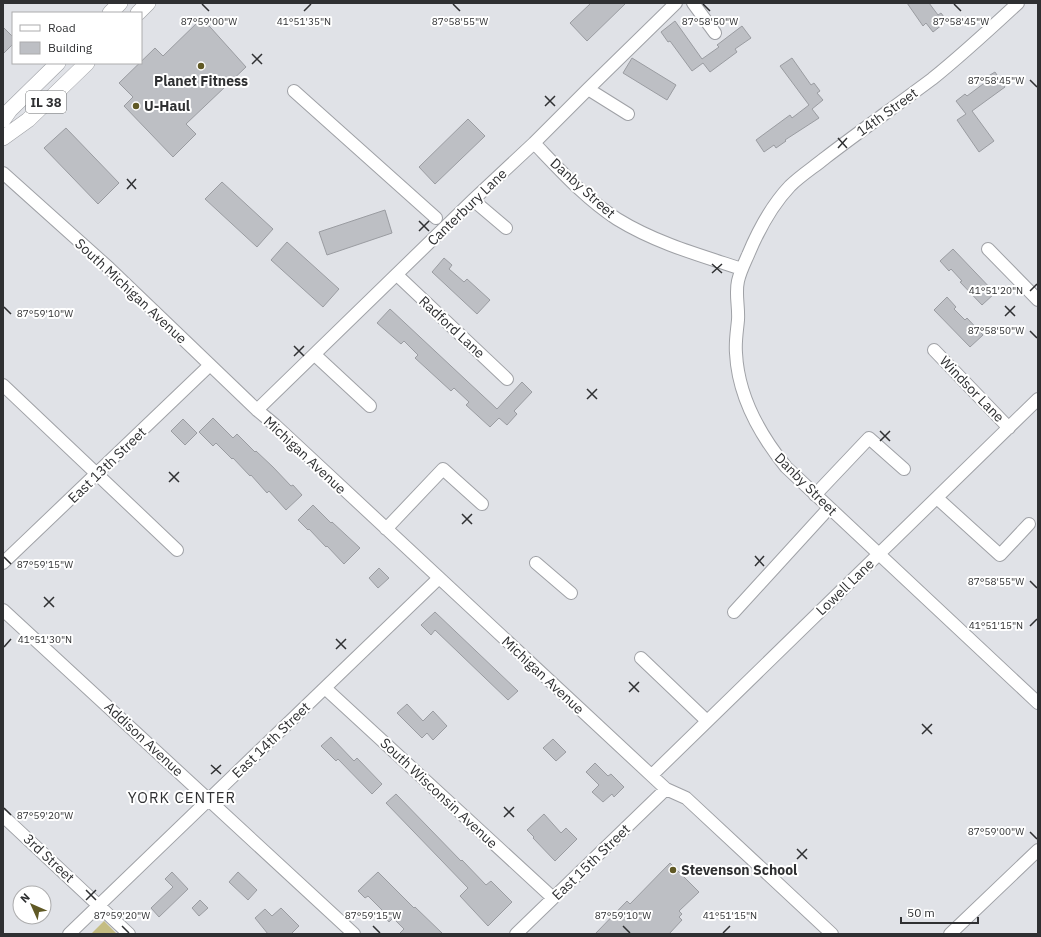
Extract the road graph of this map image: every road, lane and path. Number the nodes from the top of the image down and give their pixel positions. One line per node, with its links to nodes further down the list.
1 (120, 3): 6 (main road)
2 (148, 3): 7 (main road)
3 (676, 3): 11 (street, Canterbury Lane)
4 (693, 3): 8 (street)
5 (1018, 3): 22 (street, 14th Street)
6 (111, 12)
7 (139, 12)
8 (715, 32)
9 (57, 64): 14 (main road, IL 38)
10 (86, 64): 15 (main road, IL 38)
11 (588, 89): 13 (street); 16 (street, Canterbury Lane)
12 (294, 91): 19 (street)
13 (628, 114)
14 (3, 120)
15 (3, 138)
16 (534, 143): 18 (street, Canterbury Lane); 22 (street, Danby Street)
17 (3, 173): 27 (street, South Michigan Avenue)
18 (473, 200): 20 (street); 23 (street, Canterbury Lane)
19 (436, 218)
20 (506, 228)
21 (988, 249): 24 (street)
22 (742, 269): 36 (street, Danby Street)
23 (397, 275): 26 (street, Canterbury Lane); 28 (street, Radford Lane)
24 (1038, 300)
25 (934, 350): 33 (street, Windsor Lane)
26 (315, 356): 31 (street); 32 (street, Canterbury Lane)
27 (210, 365): 32 (street, South Michigan Avenue); 35 (street, East 13th Street)
28 (507, 379)
29 (3, 385): 35 (street)
30 (1038, 399): 33 (street, Lowell Lane)
31 (370, 406)
32 (257, 410): 41 (street, Michigan Avenue)
33 (1009, 428): 37 (street, Lowell Lane)
34 (904, 469): 36 (street)
35 (97, 475): 42 (street); 44 (street, East 13th Street)
36 (815, 495): 39 (street, Danby Street)
37 (937, 498): 40 (street); 43 (street, Lowell Lane)
38 (482, 504): 41 (street)
39 (829, 508): 43 (street, Danby Street); 49 (street)
40 (1029, 524)
41 (386, 529): 46 (street, Michigan Avenue)
42 (177, 550)
43 (879, 554): 52 (street, Danby Street); 53 (street, Lowell Lane)
44 (3, 563)
45 (536, 563): 47 (street)
46 (439, 578): 51 (street, East 14th Street); 54 (street, Michigan Avenue)
47 (571, 593)
48 (3, 610): 56 (street, Addison Avenue)
49 (734, 612)
50 (641, 658): 53 (street)
51 (325, 688): 56 (street, East 14th Street); 59 (street, South Wisconsin Avenue)
52 (1038, 703)
53 (707, 721): 54 (street, Lowell Lane)
54 (652, 775): 55 (street, Michigan Avenue)
55 (666, 789): 59 (street, East 15th Street); 65 (street, Michigan Avenue)
56 (210, 799): 60 (street, East 14th Street); 63 (street, Addison Avenue)
57 (3, 816): 60 (street, 3rd Street)
58 (1038, 850): 66 (street)
59 (553, 898): 64 (street, East 15th Street)
60 (100, 906): 61 (street, East 14th Street); 62 (street, 3rd Street)
61 (69, 934)
62 (130, 934)
63 (354, 934)
64 (516, 934)
65 (832, 934)
66 (950, 934)

